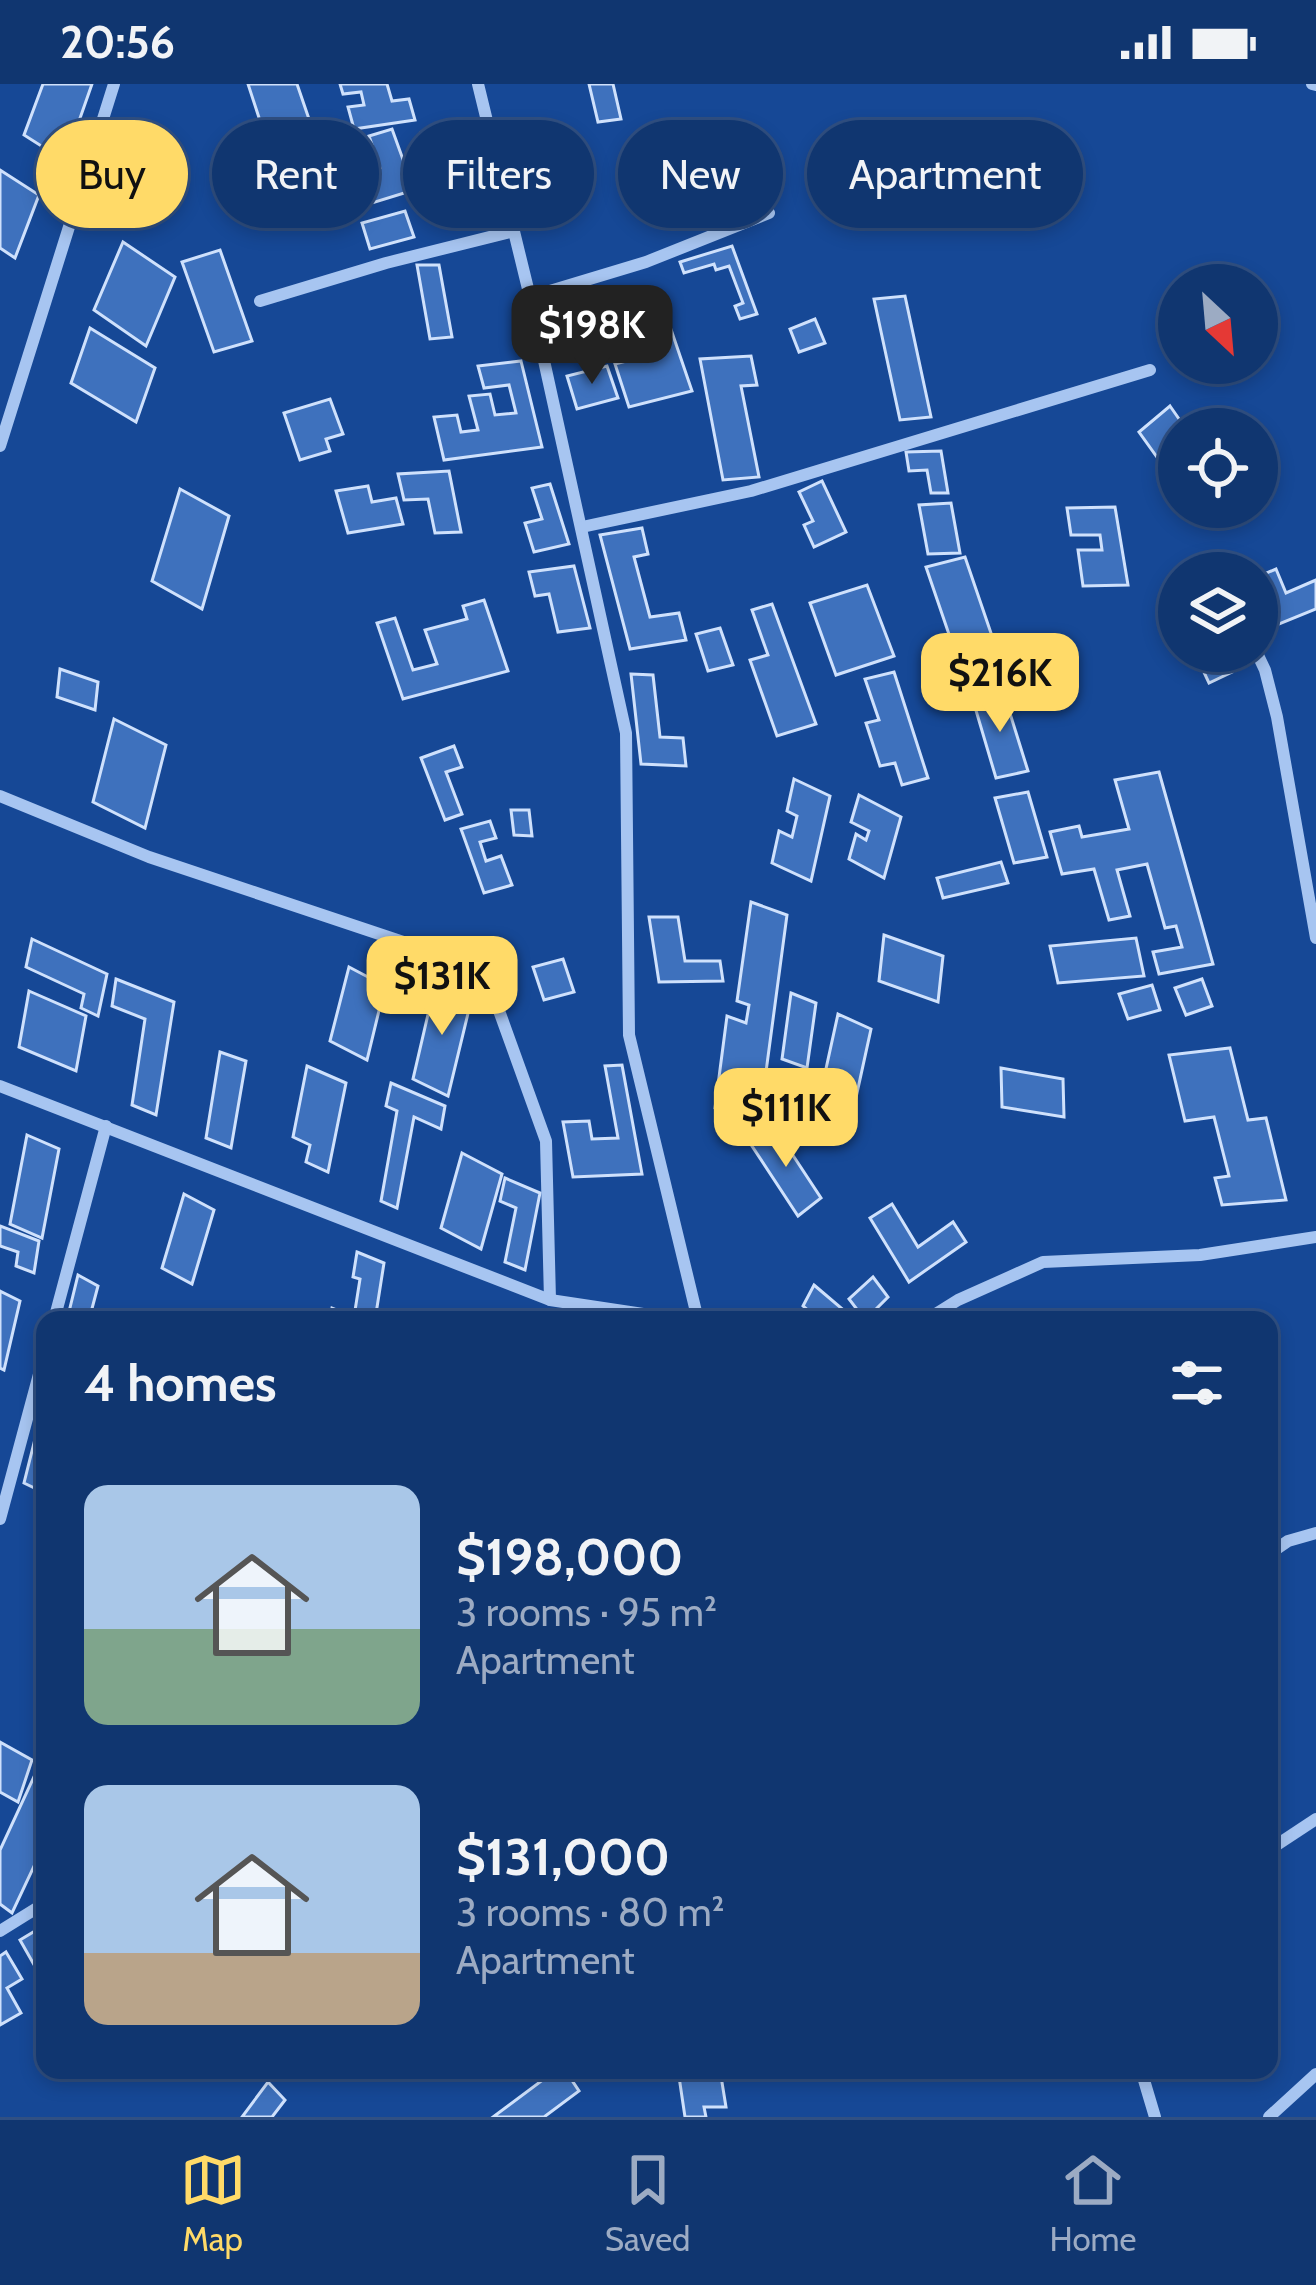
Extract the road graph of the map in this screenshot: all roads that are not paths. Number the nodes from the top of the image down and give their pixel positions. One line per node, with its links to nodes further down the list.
1 (114, 84): 8 (street)
2 (478, 84): 4 (street)
3 (730, 228): 5 (street)
4 (514, 231): 5 (street); 6 (street)
5 (530, 297): 9 (street)
6 (260, 301)
7 (1150, 370): 9 (street)
8 (0, 446)
9 (582, 526): 19 (street)
10 (1266, 672): 12 (street)
11 (0, 796): 16 (street)
12 (1316, 938)
13 (0, 1086): 14 (street)
14 (106, 1126): 16 (street); 17 (street)
15 (1316, 1237): 20 (street)
16 (550, 1300): 18 (street)
17 (56, 1311)
18 (623, 1311)
19 (696, 1311)
20 (940, 1311)
21 (36, 1385): 22 (street)
22 (0, 1519)
23 (1316, 1533): 24 (street)
24 (1278, 1548)
25 (1316, 1819): 26 (street)
26 (1278, 1844)
27 (36, 1909): 28 (street)
28 (0, 1931)
29 (1316, 2074): 32 (street)
30 (1144, 2079): 31 (street)
31 (1155, 2117)
32 (1269, 2117)

